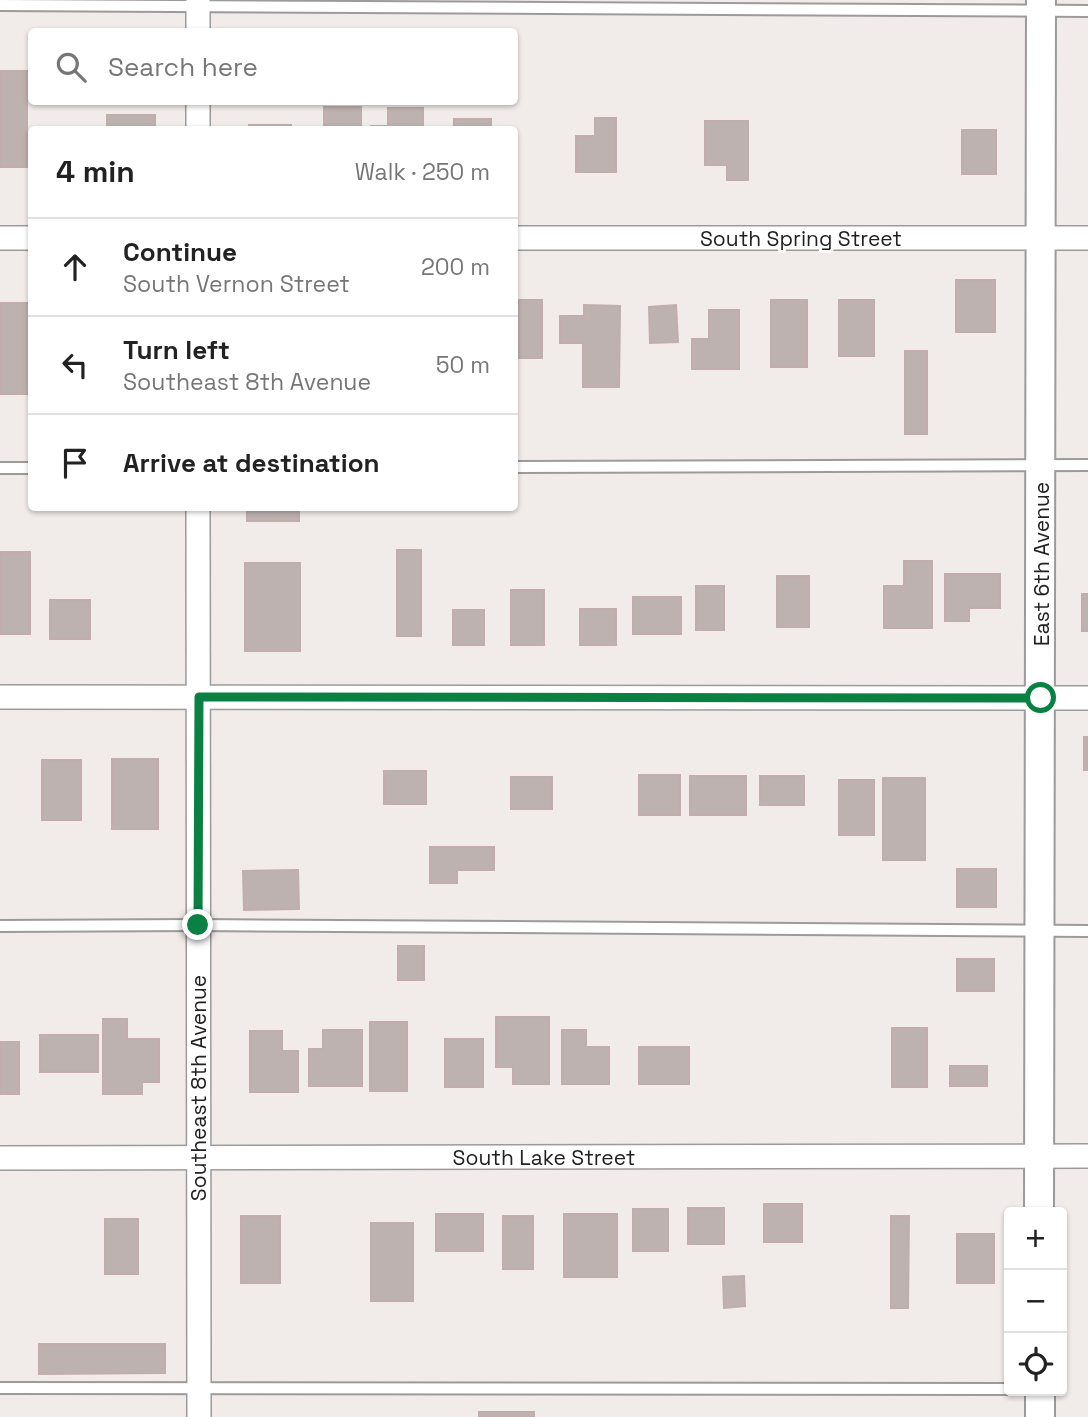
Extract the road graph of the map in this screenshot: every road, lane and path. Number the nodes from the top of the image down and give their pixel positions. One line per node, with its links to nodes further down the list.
1 (198, 3): 2 (lane); 3 (lane); 5 (street)
2 (0, 5)
3 (1041, 6): 4 (lane); 11 (street, East 6th Avenue)
4 (1088, 11)
5 (198, 28)
6 (198, 105): 7 (street)
7 (198, 126)
8 (0, 238): 9 (street)
9 (28, 238)
10 (518, 238): 11 (street, South Spring Street)
11 (1040, 238): 12 (street, South Spring Street); 14 (street, East 6th Avenue)
12 (1088, 238)
13 (1088, 465): 14 (lane)
14 (1041, 466): 15 (lane); 21 (street, East 6th Avenue)
15 (518, 467)
16 (0, 468): 17 (lane)
17 (28, 468)
18 (198, 511): 20 (street, Southeast 8th Avenue)
19 (0, 697): 20 (street)
20 (199, 697): 21 (street); 23 (street, Southeast 8th Avenue)
21 (1041, 698): 22 (street); 25 (street, East 6th Avenue)
22 (1088, 698)
23 (198, 925): 24 (lane); 25 (lane); 29 (street, Southeast 8th Avenue)
24 (0, 926)
25 (1040, 930): 26 (lane); 27 (street, East 6th Avenue)
26 (1088, 931)
27 (1038, 1156): 28 (street, South Lake Street); 29 (street, South Lake Street); 31 (street, East 6th Avenue)
28 (1088, 1156)
29 (198, 1157): 30 (street, South Lake Street); 33 (street, Southeast 8th Avenue)
30 (0, 1158)
31 (1039, 1207)
32 (0, 1388): 33 (lane)
33 (199, 1388): 34 (lane); 36 (street, Southeast 8th Avenue)
34 (1004, 1389)
35 (1040, 1396): 37 (street)
36 (199, 1417)
37 (1040, 1417)

